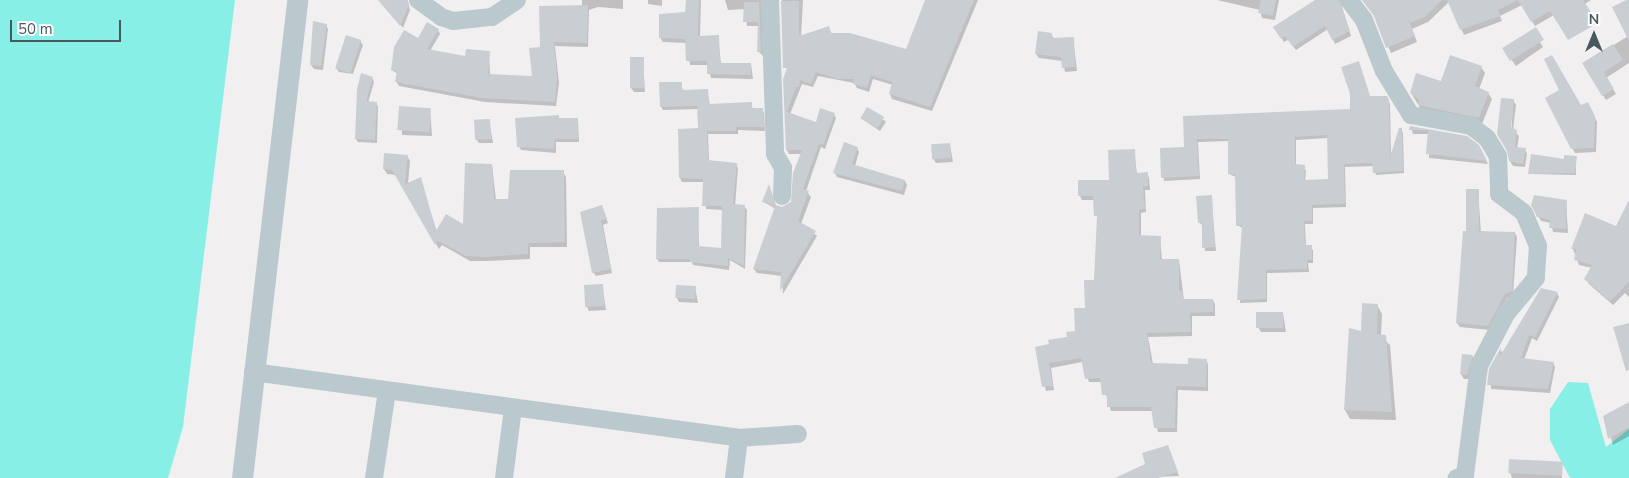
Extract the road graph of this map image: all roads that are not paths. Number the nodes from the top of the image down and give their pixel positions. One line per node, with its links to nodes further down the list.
1 (297, 0): 7 (street)
2 (418, 0): 3 (street)
3 (517, 0)
4 (770, 0): 6 (street)
5 (1349, 0): 16 (street)
6 (782, 196)
7 (253, 372): 8 (street); 12 (street)
8 (387, 391): 9 (street); 13 (street)
9 (513, 408): 11 (street); 14 (street)
10 (798, 434): 11 (street)
11 (739, 438): 15 (street)
12 (242, 478)
13 (374, 478)
14 (504, 478)
15 (734, 478)
16 (1457, 478)

